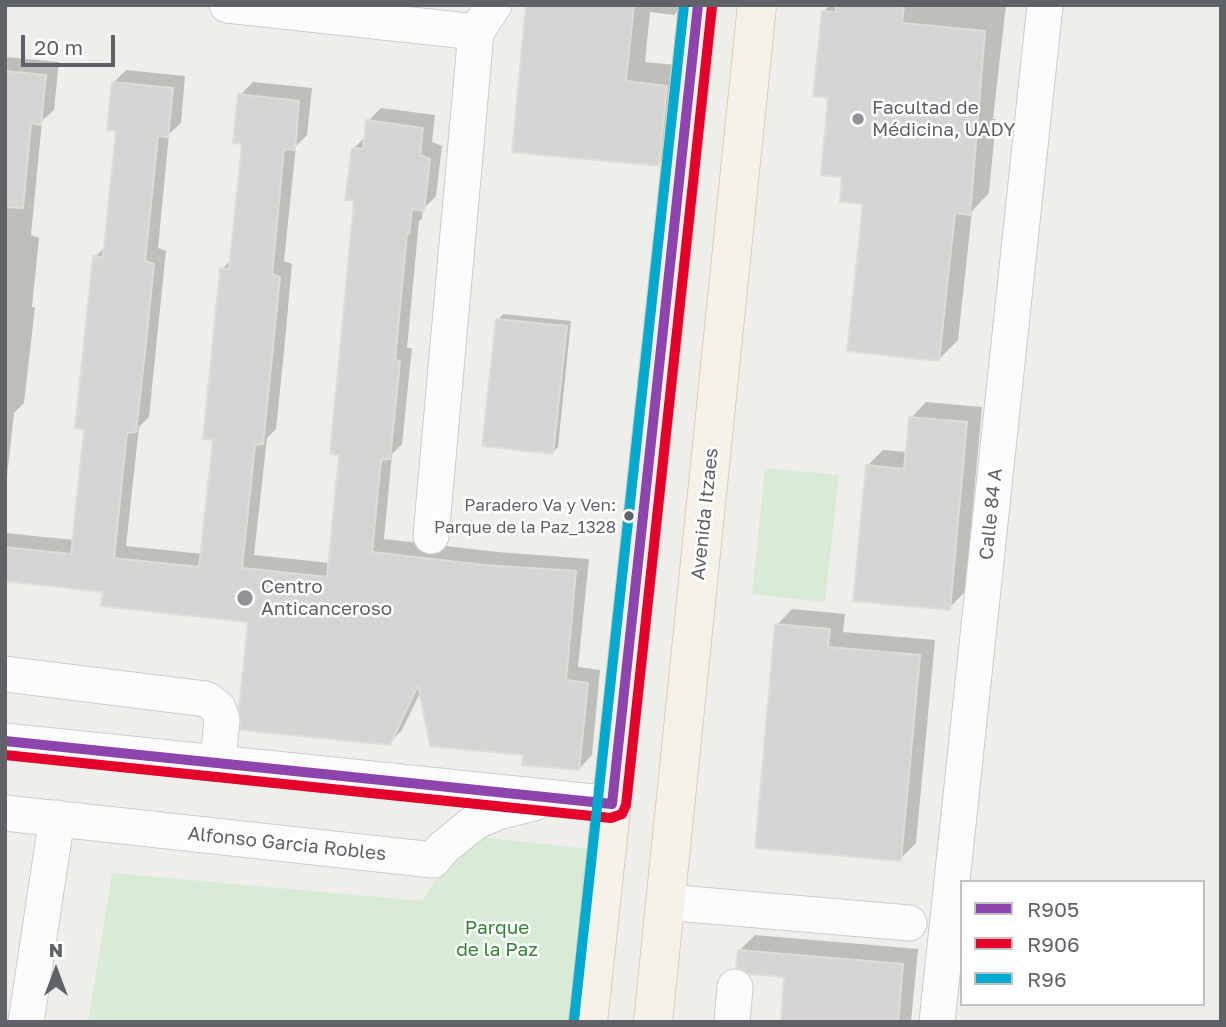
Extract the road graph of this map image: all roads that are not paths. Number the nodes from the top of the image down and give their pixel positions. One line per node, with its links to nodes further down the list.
1 (227, 5): 5 (street)
2 (698, 5): 11 (main road)
3 (757, 5): 14 (main road, Avenida Itzaes)
4 (1045, 5): 21 (street, Calle 84 A)
5 (485, 18): 6 (street)
6 (431, 536)
7 (5, 674): 9 (street)
8 (5, 741): 9 (street, Alfonso Garcia Robles)
9 (218, 763): 10 (street, Alfonso Garcia Robles)
10 (551, 798): 11 (street, Alfonso Garcia Robles); 13 (street, Alfonso Garcia Robles)
11 (612, 804): 18 (main road)
12 (5, 813): 13 (street, Alfonso Garcia Robles)
13 (57, 818): 17 (street)
14 (665, 902): 15 (street); 19 (main road, Avenida Itzaes)
15 (909, 923)
16 (735, 987): 20 (street)
17 (26, 1022)
18 (588, 1022)
19 (653, 1022)
20 (732, 1022)
21 (937, 1022)

